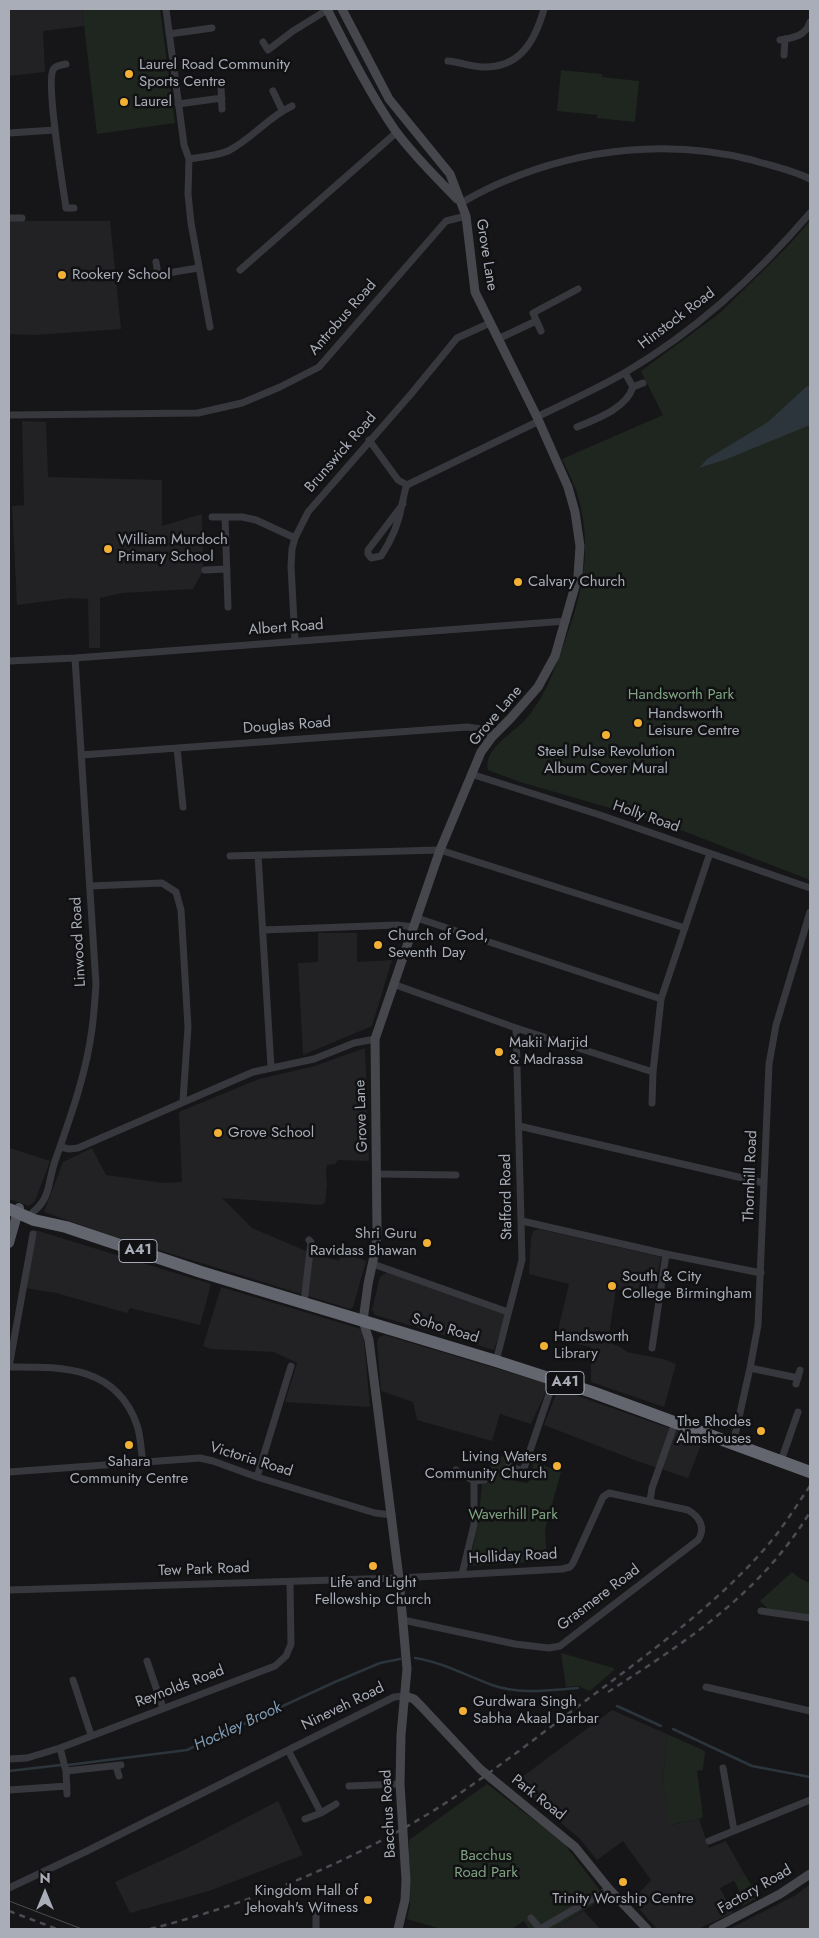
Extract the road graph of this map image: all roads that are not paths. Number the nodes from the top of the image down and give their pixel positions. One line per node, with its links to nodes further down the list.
1 (166, 9): 9 (street)
2 (327, 9): 8 (street); 22 (street, Grove Lane)
3 (342, 9): 26 (street, Grove Lane)
4 (544, 9): 12 (street)
5 (810, 22): 11 (street)
6 (287, 24): 8 (street)
7 (212, 28): 9 (street)
8 (293, 31): 10 (street)
9 (169, 34): 17 (street)
10 (264, 42)
11 (784, 56)
12 (448, 61)
13 (66, 64): 21 (street)
14 (221, 87): 16 (street)
15 (273, 91): 20 (street)
16 (222, 98): 17 (street); 19 (street)
17 (178, 104): 24 (street)
18 (292, 106): 20 (street)
19 (222, 109)
20 (282, 110): 24 (street)
21 (55, 130): 23 (street); 27 (street)
22 (397, 132): 26 (street, Grove Lane); 34 (street)
23 (9, 133)
24 (189, 159): 33 (street)
25 (810, 179): 26 (street)
26 (461, 203): 29 (street, Grove Lane)
27 (74, 208)
28 (810, 213): 43 (street, Hinstock Road)
29 (466, 216): 39 (street, Grove Lane); 46 (street, Antrobus Road)
30 (9, 218): 31 (street)
31 (22, 218)
32 (156, 262): 35 (street)
33 (198, 268): 35 (street); 40 (street)
34 (240, 270)
35 (158, 275): 36 (street)
36 (150, 276)
37 (578, 289): 38 (street)
38 (536, 322): 41 (street); 42 (street)
39 (490, 323): 42 (street, Grove Lane); 49 (street, Brunswick Road)
40 (210, 327)
41 (541, 331)
42 (498, 339): 47 (street, Grove Lane)
43 (625, 372): 45 (street); 47 (street, Hinstock Road)
44 (644, 383): 45 (street)
45 (633, 387): 48 (street)
46 (9, 415)
47 (538, 419): 50 (street, Hinstock Road); 58 (street, Grove Lane)
48 (577, 427)
49 (369, 440): 50 (street); 54 (street, Brunswick Road)
50 (406, 485): 51 (street)
51 (403, 504): 51 (street)
52 (212, 517): 53 (street)
53 (225, 517): 54 (street); 56 (street)
54 (295, 538): 59 (street, Brunswick Road)
55 (205, 570): 56 (street)
56 (228, 570): 57 (street)
57 (228, 607)
58 (566, 621): 59 (street, Albert Road); 62 (street, Grove Lane)
59 (295, 641): 60 (street, Albert Road)
60 (75, 658): 61 (street, Albert Road); 64 (street, Linwood Road)
61 (9, 661)
62 (492, 737): 63 (street, Douglas Road); 65 (street, Grove Lane)
63 (177, 748): 64 (street, Douglas Road); 66 (street)
64 (82, 755): 71 (street, Linwood Road)
65 (471, 774): 67 (street, Grove Lane); 68 (street, Holly Road)
66 (183, 808)
67 (440, 850): 69 (street); 74 (street, Grove Lane); 75 (street)
68 (710, 853): 72 (street, Holly Road); 75 (street)
69 (258, 855): 70 (street); 76 (street)
70 (230, 856)
71 (90, 886): 83 (street); 86 (street, Linwood Road)
72 (810, 888)
73 (810, 912): 89 (street, Thornhill Road)
74 (415, 922): 76 (street); 77 (street, Grove Lane); 78 (street)
75 (685, 928): 78 (street)
76 (263, 930): 81 (street)
77 (392, 984): 79 (street); 80 (street, Grove Lane)
78 (661, 998): 82 (street)
79 (516, 1028): 82 (street); 85 (street, Stafford Road)
80 (374, 1039): 81 (street); 87 (street, Grove Lane)
81 (271, 1068): 83 (street)
82 (653, 1072): 84 (street)
83 (183, 1102): 86 (street)
84 (652, 1103)
85 (519, 1126): 89 (street); 92 (street, Stafford Road)
86 (61, 1147): 91 (street, Linwood Road)
87 (377, 1174): 88 (street); 98 (street, Grove Lane)
88 (456, 1175)
89 (764, 1183): 99 (street, Thornhill Road)
90 (14, 1210): 91 (highway, Soho Road / A41); 93 (highway, Soho Road / A41); 96 (main road)
91 (33, 1212): 93 (highway, Soho Road / A41)
92 (522, 1221): 97 (street); 101 (street, Stafford Road)
93 (66, 1227): 100 (highway, Soho Road / A41)
94 (33, 1234): 106 (street)
95 (309, 1240): 100 (street)
96 (9, 1244)
97 (666, 1254): 99 (street); 103 (street)
98 (373, 1264): 101 (street); 102 (street, Grove Lane)
99 (760, 1273): 107 (street, Thornhill Road)
100 (304, 1303): 102 (highway, Soho Road / A41)
101 (508, 1312): 104 (street, Stafford Road)
102 (363, 1321): 104 (highway, Soho Road / A41); 123 (street, Nineveh Road)
103 (652, 1348)
104 (496, 1361): 109 (highway, Soho Road / A41)
105 (291, 1366): 119 (street)
106 (9, 1367): 114 (street)
107 (750, 1368): 108 (street); 112 (street, Thornhill Road)
108 (800, 1370)
109 (554, 1380): 111 (highway, Soho Road / A41); 115 (street)
110 (798, 1412): 113 (street)
111 (675, 1422): 112 (highway, Soho Road / A41); 122 (street)
112 (733, 1444): 113 (highway, Soho Road / A41)
113 (781, 1462): 118 (highway, Soho Road / A41)
114 (142, 1463): 117 (street, Victoria Road); 119 (street, Victoria Road)
115 (509, 1466)
116 (456, 1470): 121 (street)
117 (9, 1472)
118 (810, 1472)
119 (257, 1477): 123 (street, Victoria Road)
120 (484, 1480): 121 (street)
121 (474, 1481): 124 (street)
122 (650, 1501): 124 (street, Holliday Road); 130 (street, Grasmere Road)
123 (392, 1515): 125 (street, Nineveh Road)
124 (462, 1574): 125 (street, Holliday Road)
125 (399, 1578): 126 (street, Tew Park Road); 130 (street, Nineveh Road)
126 (290, 1582): 127 (street, Tew Park Road); 135 (street, Reynolds Road)
127 (9, 1590)
128 (761, 1611): 129 (street)
129 (810, 1618)
130 (403, 1620): 134 (street, Nineveh Road)
131 (147, 1661): 135 (street)
132 (73, 1680): 137 (street)
133 (706, 1687): 136 (street)
134 (405, 1696): 139 (street, Nineveh Road); 144 (street, Bacchus Road); 157 (street, Park Road)
135 (163, 1708): 137 (street, Reynolds Road)
136 (810, 1711)
137 (92, 1736): 138 (street, Reynolds Road)
138 (60, 1748): 140 (street, Reynolds Road); 142 (street)
139 (288, 1750): 151 (street); 156 (street, Nineveh Road)
140 (9, 1759)
141 (723, 1768): 153 (street)
142 (66, 1771): 143 (street); 145 (street)
143 (119, 1776)
144 (400, 1784): 146 (street); 161 (street, Bacchus Road)
145 (67, 1786): 147 (street); 148 (street)
146 (349, 1786)
147 (9, 1790)
148 (67, 1794)
149 (810, 1800): 153 (street)
150 (336, 1804): 151 (street)
151 (321, 1813): 152 (street)
152 (305, 1819)
153 (734, 1830): 154 (street)
154 (709, 1841)
155 (810, 1874): 163 (street, Factory Road)
156 (9, 1888)
157 (609, 1889): 159 (street); 162 (street, Park Road)
158 (316, 1912): 160 (street)
159 (531, 1918)
160 (316, 1929)
161 (398, 1929)
162 (647, 1929)
163 (713, 1929)

